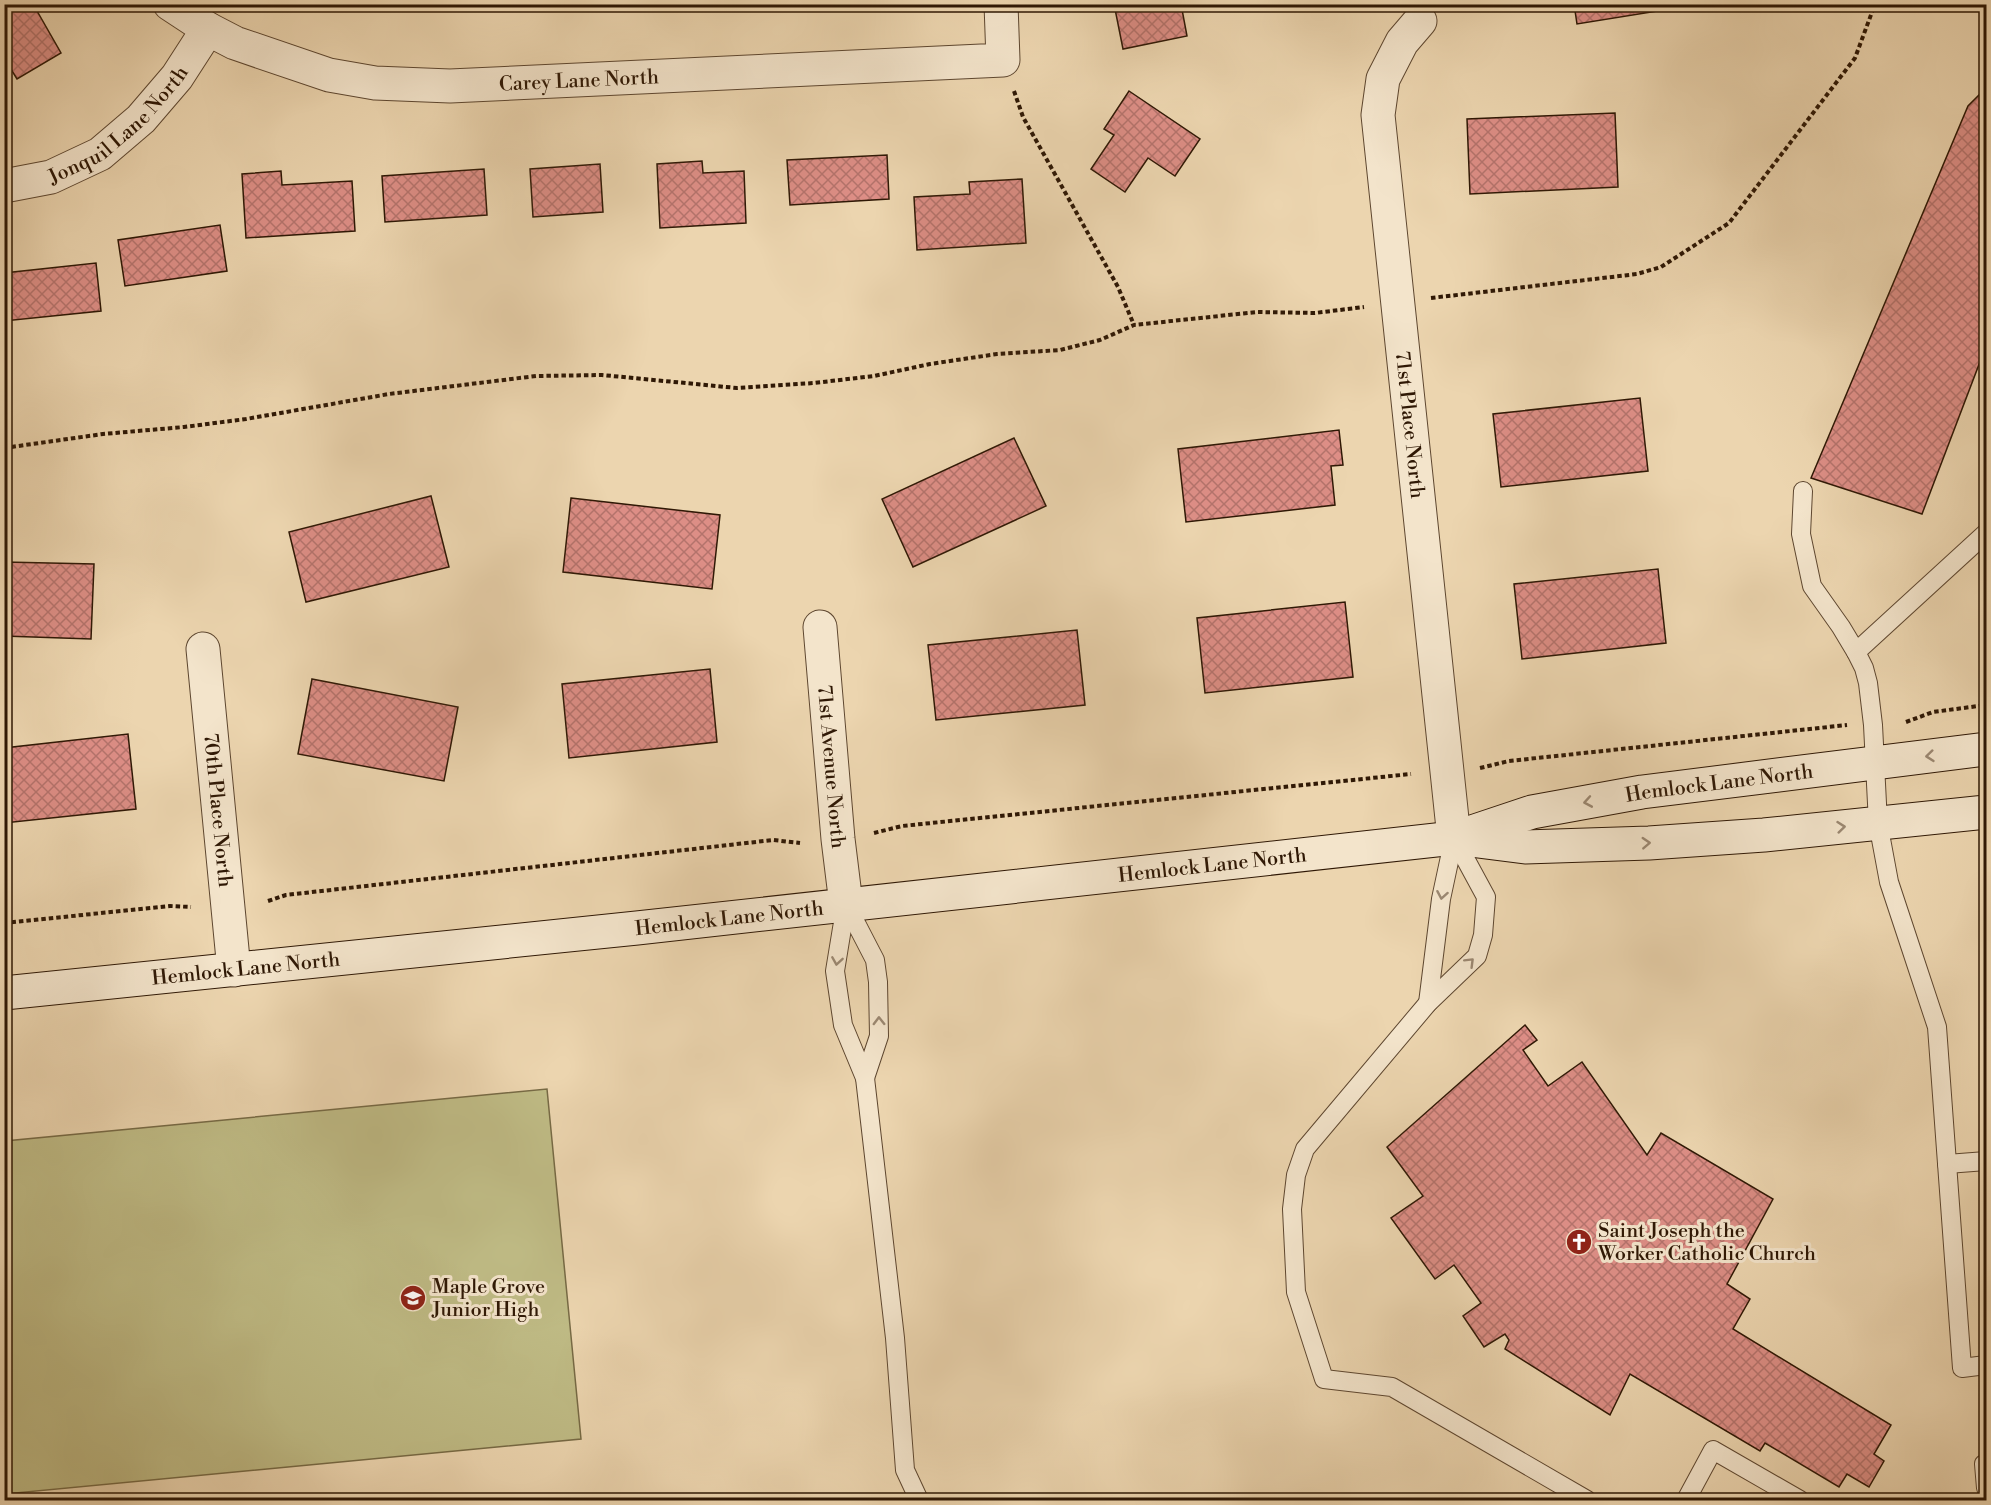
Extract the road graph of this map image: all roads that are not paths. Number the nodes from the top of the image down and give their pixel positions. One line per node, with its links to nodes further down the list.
1 (170, 4): 4 (street, Carey Lane North)
2 (1001, 4): 4 (street, Carey Lane North)
3 (1420, 21): 15 (street, 71st Place North)
4 (208, 29): 5 (street, Jonquil Lane North)
5 (4, 186)
6 (1803, 491): 10 (lane)
7 (1986, 534): 10 (lane)
8 (820, 627): 16 (street, 71st Avenue North)
9 (203, 649): 17 (street, 70th Place North)
10 (1856, 652): 12 (lane)
11 (1986, 749): 12 (street, Hemlock Lane North, one-way to 12)
12 (1874, 762): 14 (lane); 15 (street, Hemlock Lane North, one-way to 15)
13 (1986, 812): 14 (street, Hemlock Lane North)
14 (1878, 824): 15 (street, Hemlock Lane North, one-way to 14); 22 (lane)
15 (1454, 838): 16 (street, Hemlock Lane North); 19 (lane, one-way to 19); 19 (lane, one-way to 15)
16 (846, 904): 17 (street, Hemlock Lane North); 20 (lane, one-way to 20); 20 (lane, one-way to 16)
17 (234, 970): 18 (street, Hemlock Lane North)
18 (4, 993)
19 (1428, 1003): 27 (lane)
20 (866, 1078): 26 (lane)
21 (1986, 1161): 22 (lane)
22 (1947, 1164): 23 (lane)
23 (1986, 1365)
24 (1986, 1463): 25 (lane)
25 (1986, 1488)
26 (919, 1500)
27 (1587, 1500)
28 (1686, 1500): 29 (lane)
29 (1800, 1500)

